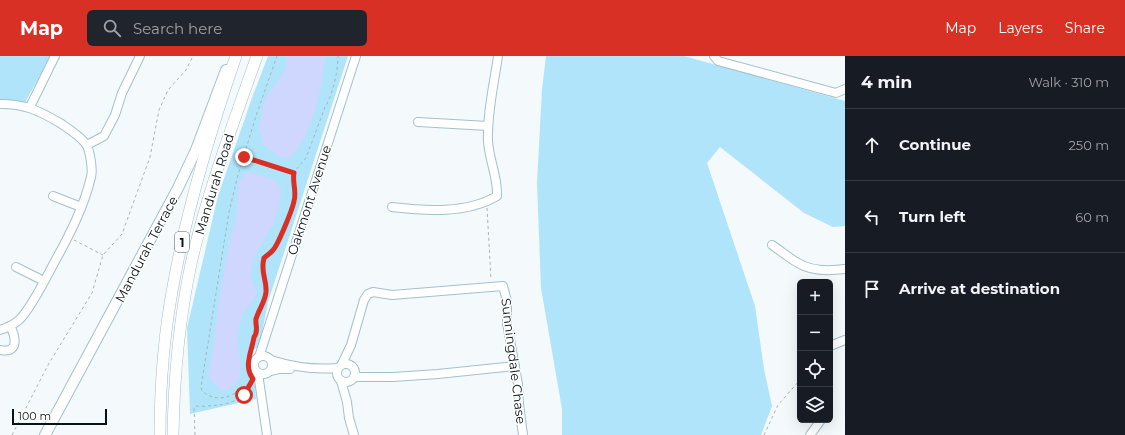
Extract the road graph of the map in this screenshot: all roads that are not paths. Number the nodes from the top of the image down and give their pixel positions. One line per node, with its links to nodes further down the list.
1 (55, 56): 11 (street)
2 (140, 56): 14 (street)
3 (232, 56): 36 (main road, Mandurah Terrace)
4 (236, 56): 37 (highway, Mandurah Road / 1)
5 (257, 56): 38 (highway, Mandurah Road / 1)
6 (356, 56): 25 (street, Oakmont Avenue)
7 (498, 56): 13 (street)
8 (714, 56): 9 (street)
9 (845, 89)
10 (0, 104): 11 (street)
11 (30, 107): 14 (street)
12 (418, 122): 13 (street)
13 (488, 126): 17 (street)
14 (87, 145): 16 (street)
15 (53, 196): 16 (street)
16 (81, 207): 21 (street)
17 (392, 207)
18 (772, 245): 20 (street)
19 (16, 267): 21 (street)
20 (845, 268)
21 (44, 281): 22 (street)
22 (10, 326): 23 (street); 27 (street)
23 (0, 330)
24 (845, 340): 26 (street)
25 (264, 344): 28 (street, Oakmont Avenue); 29 (street)
26 (833, 345)
27 (0, 350)
28 (259, 357): 29 (street); 31 (street)
29 (269, 359): 32 (street); 33 (street)
30 (515, 366): 33 (street); 33 (street, Sunningdale Chase); 41 (street, Sunningdale Chase)
31 (258, 372): 32 (street); 34 (street)
32 (269, 372): 33 (street); 34 (street)
33 (346, 372): 40 (street, Sunningdale Chase)
34 (262, 396): 39 (street)
35 (820, 423): 42 (street)
36 (45, 435)
37 (160, 435)
38 (173, 435)
39 (267, 435)
40 (354, 435)
41 (523, 435)
42 (810, 435)

